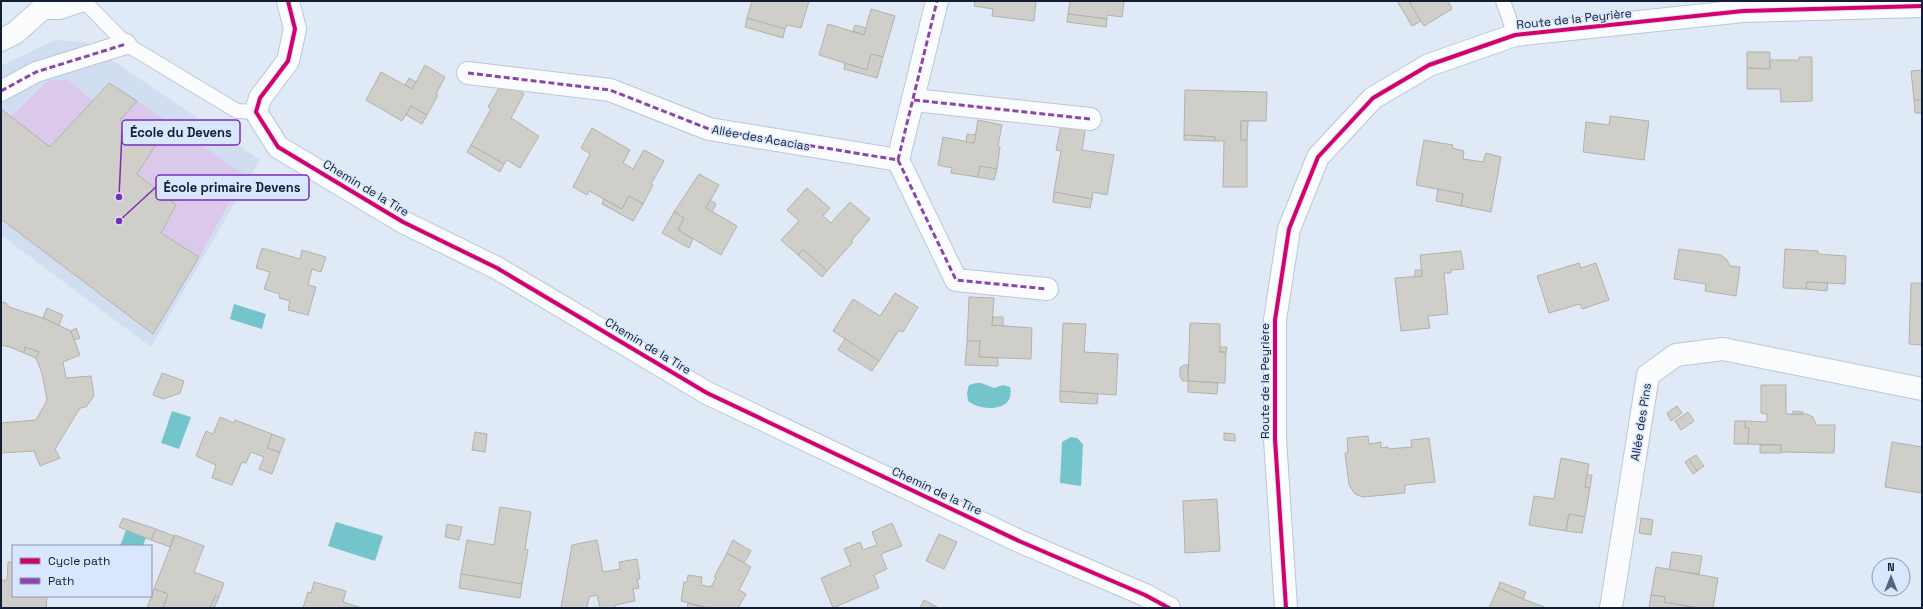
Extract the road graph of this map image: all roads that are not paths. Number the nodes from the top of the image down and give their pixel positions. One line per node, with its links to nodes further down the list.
1 (80, 1): 6 (street)
2 (84, 1): 10 (lane)
3 (288, 1): 14 (street)
4 (937, 1): 13 (street)
5 (1503, 1): 8 (lane)
6 (37, 4): 9 (street)
7 (1922, 6): 8 (street, Route de la Peyrière)
8 (1515, 35): 20 (street, Route de la Peyrière)
9 (1, 40)
10 (126, 44): 12 (street); 14 (lane)
11 (468, 73): 16 (street, Allée des Acacias)
12 (1, 91)
13 (914, 100): 15 (street); 16 (street)
14 (256, 112): 19 (street, Chemin de la Tire)
15 (1090, 119)
16 (898, 160): 17 (street)
17 (1048, 289)
18 (1922, 389): 21 (street, Allée des Pins)
19 (1169, 608)
20 (1286, 608)
21 (1611, 608)

